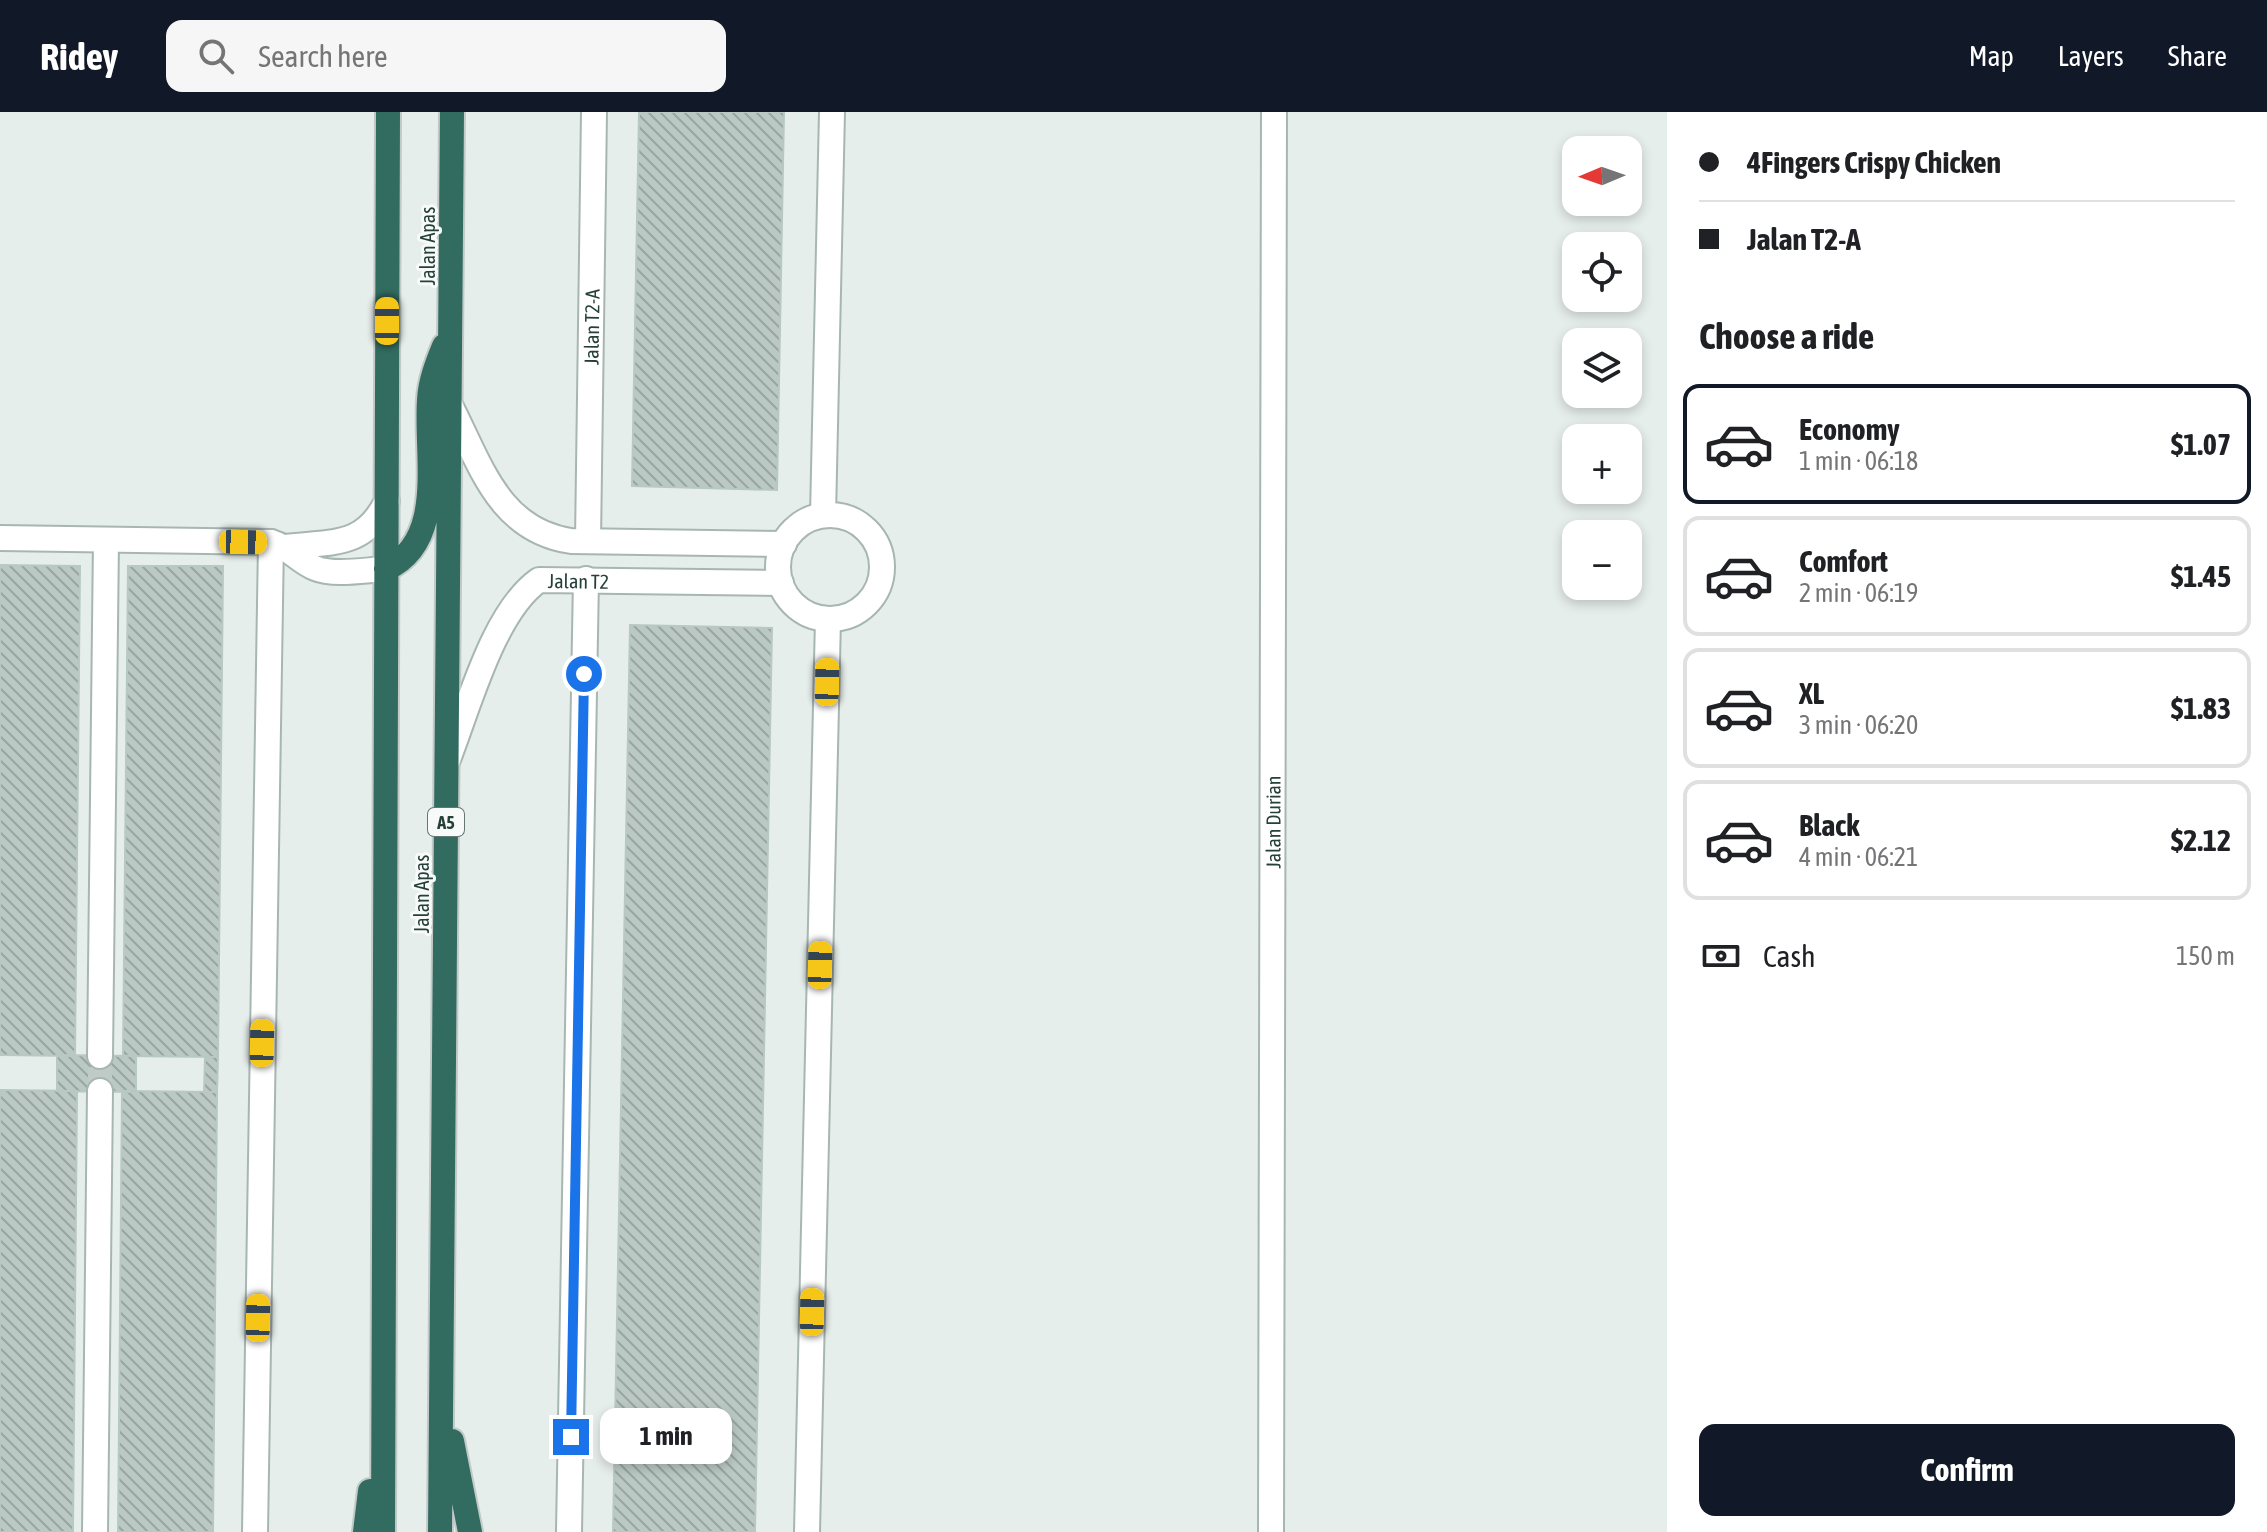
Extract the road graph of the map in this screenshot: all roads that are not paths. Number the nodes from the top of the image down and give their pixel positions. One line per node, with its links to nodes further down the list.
1 (388, 112): 8 (highway, Jalan Apas)
2 (452, 112): 6 (highway, Jalan Apas / A5)
3 (594, 112): 12 (street, Jalan T2-A)
4 (832, 112): 9 (street)
5 (1274, 112): 32 (street, Jalan Durian)
6 (450, 328): 7 (highway, Jalan Apas / A5); 15 (highway)
7 (449, 403): 12 (street, Jalan T2); 19 (highway, Jalan Apas / A5)
8 (387, 501): 13 (street); 15 (highway, Jalan Apas)
9 (823, 515): 14 (street); 18 (street)
10 (0, 538): 11 (street)
11 (106, 540): 13 (street); 20 (street)
12 (588, 541): 14 (street, Jalan T2)
13 (278, 544): 15 (street); 25 (street)
14 (784, 544): 17 (street)
15 (386, 569): 22 (highway, Jalan Apas)
16 (586, 579): 17 (street, Jalan T2); 19 (street, Jalan T2); 30 (street)
17 (781, 583): 18 (street)
18 (828, 619): 31 (street)
19 (446, 764): 23 (highway, Jalan Apas / A5)
20 (100, 1056)
21 (100, 1091): 24 (street)
22 (384, 1391): 26 (highway); 27 (highway, Jalan Apas)
23 (442, 1391): 28 (highway, Jalan Apas / A5); 29 (highway)
24 (95, 1532)
25 (255, 1532)
26 (365, 1532)
27 (383, 1532)
28 (440, 1532)
29 (470, 1532)
30 (569, 1532)
31 (807, 1532)
32 (1271, 1532)

